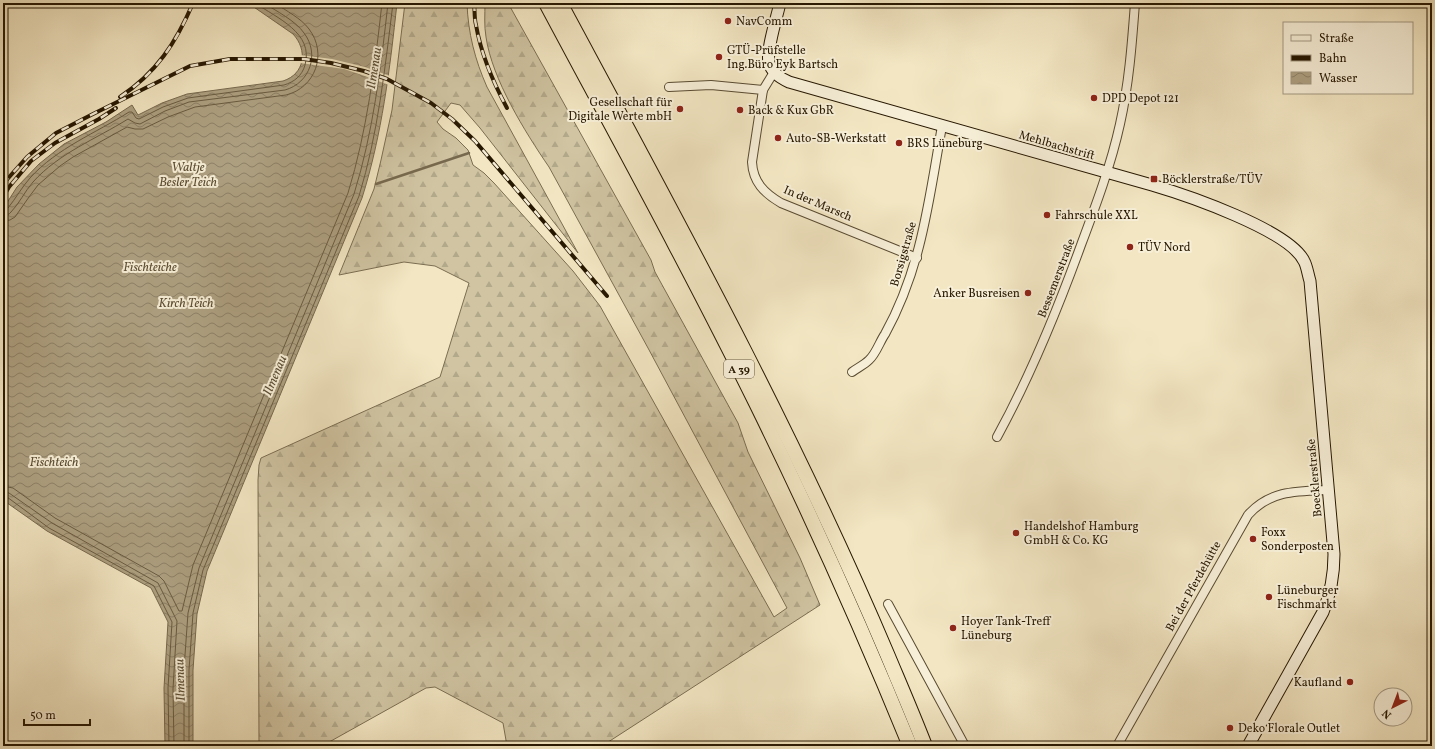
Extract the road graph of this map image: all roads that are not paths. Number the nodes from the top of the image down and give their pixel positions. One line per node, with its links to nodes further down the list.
1 (546, 3): 16 (highway, A 39)
2 (560, 3): 17 (highway, A 39)
3 (780, 3): 5 (street)
4 (1135, 3): 9 (street, Bessemerstraße)
5 (774, 72): 7 (street, In der Marsch); 8 (street, Mehlbachstrift)
6 (669, 87): 7 (street)
7 (763, 90): 10 (street, In der Marsch)
8 (942, 126): 9 (street, Mehlbachstrift); 10 (street, Borsigstraße)
9 (1108, 173): 11 (street, Mehlbachstrift); 13 (street, Bessemerstraße)
10 (917, 258): 12 (street, Borsigstraße)
11 (1304, 260): 14 (street, Boecklerstraße)
12 (852, 372)
13 (997, 437)
14 (1328, 490): 19 (street, Bei der Pferdehütte); 20 (street, Boecklerstraße)
15 (888, 604): 18 (street)
16 (910, 746)
17 (926, 746)
18 (965, 746)
19 (1117, 746)
20 (1248, 746)

